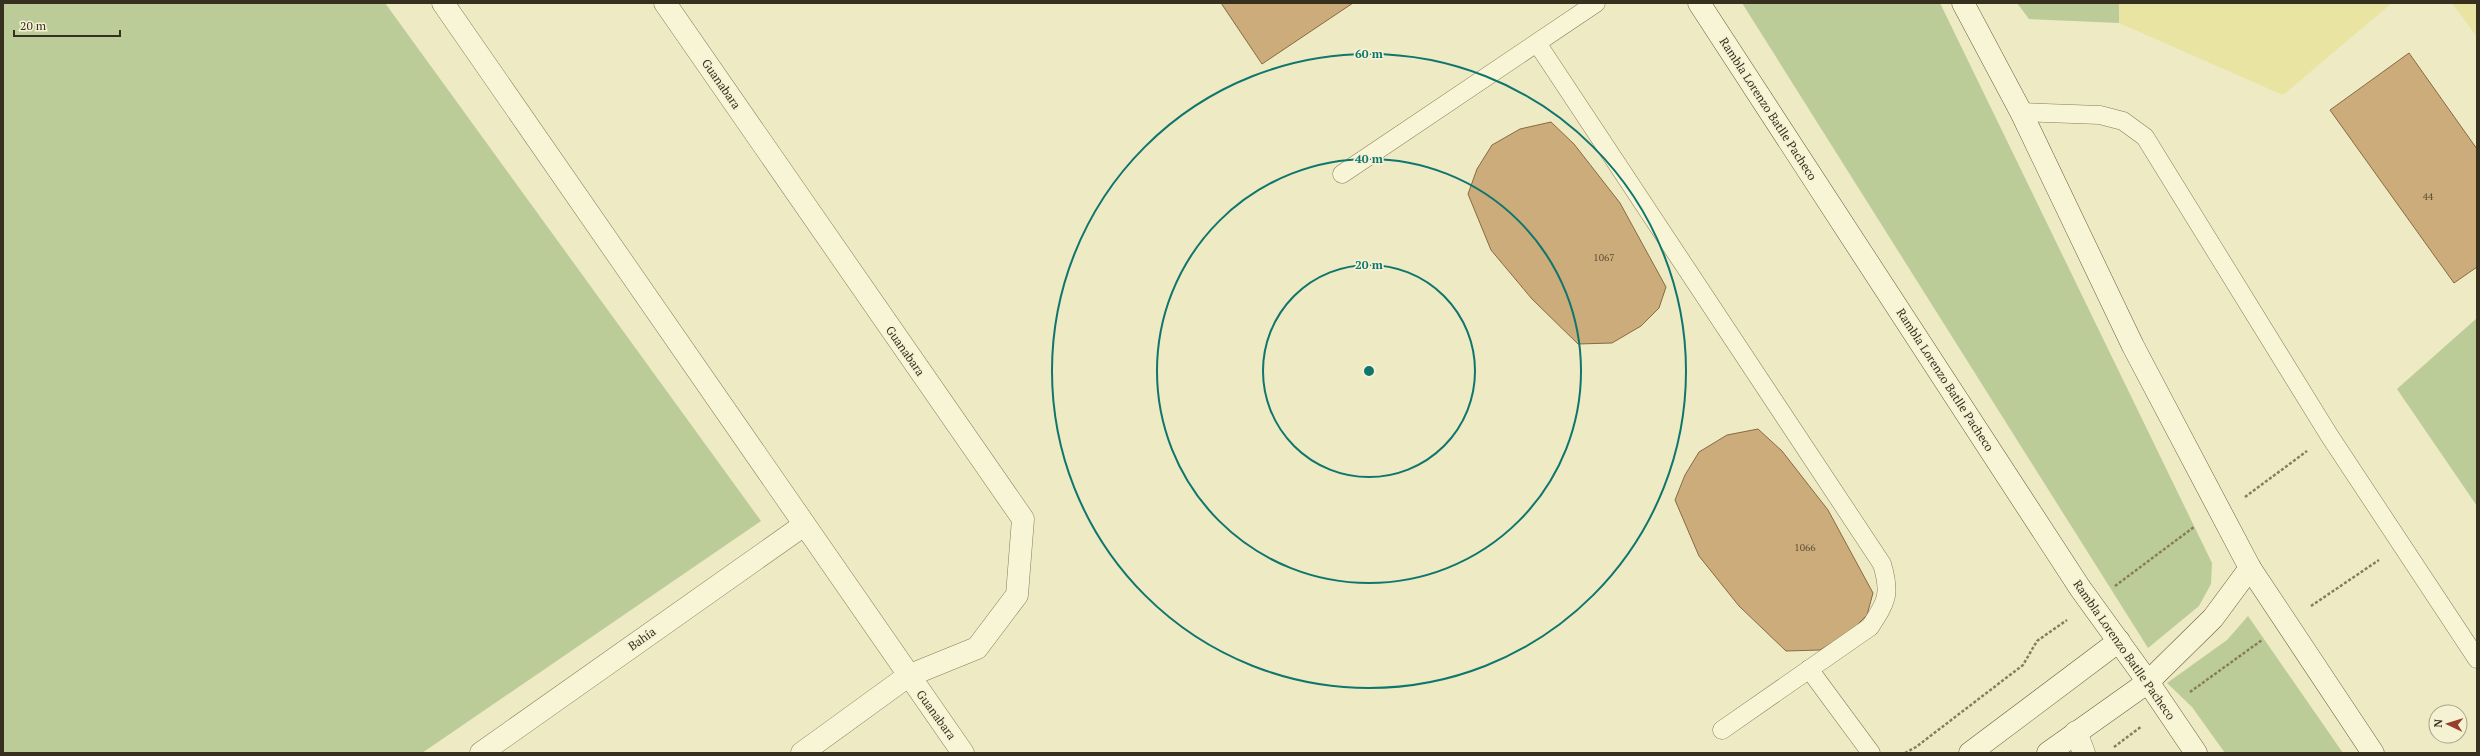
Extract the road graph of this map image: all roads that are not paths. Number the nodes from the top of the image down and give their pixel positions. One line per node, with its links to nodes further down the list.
1 (443, 3): 9 (street, Guanabara)
2 (665, 3): 14 (street, Guanabara)
3 (1596, 3): 6 (lane)
4 (1699, 3): 11 (street, Rambla Lorenzo Batlle Pacheco)
5 (1963, 3): 7 (street)
6 (1537, 42): 8 (lane); 13 (lane)
7 (2021, 112): 10 (street); 12 (lane)
8 (1342, 174)
9 (804, 525): 14 (street, Guanabara); 18 (street, Bahía)
10 (2250, 568): 15 (street); 26 (street)
11 (2119, 641): 15 (street, Rambla Lorenzo Batlle Pacheco); 22 (street)
12 (2477, 658)
13 (1809, 669): 16 (lane); 21 (lane)
14 (908, 676): 19 (street); 20 (street, Guanabara)
15 (2148, 682): 17 (street); 25 (street, Rambla Lorenzo Batlle Pacheco)
16 (1722, 730)
17 (2076, 732): 23 (street); 24 (street)
18 (481, 753)
19 (802, 753)
20 (963, 753)
21 (1871, 753)
22 (1970, 753)
23 (2048, 753)
24 (2084, 753)
25 (2196, 753)
26 (2372, 753)

